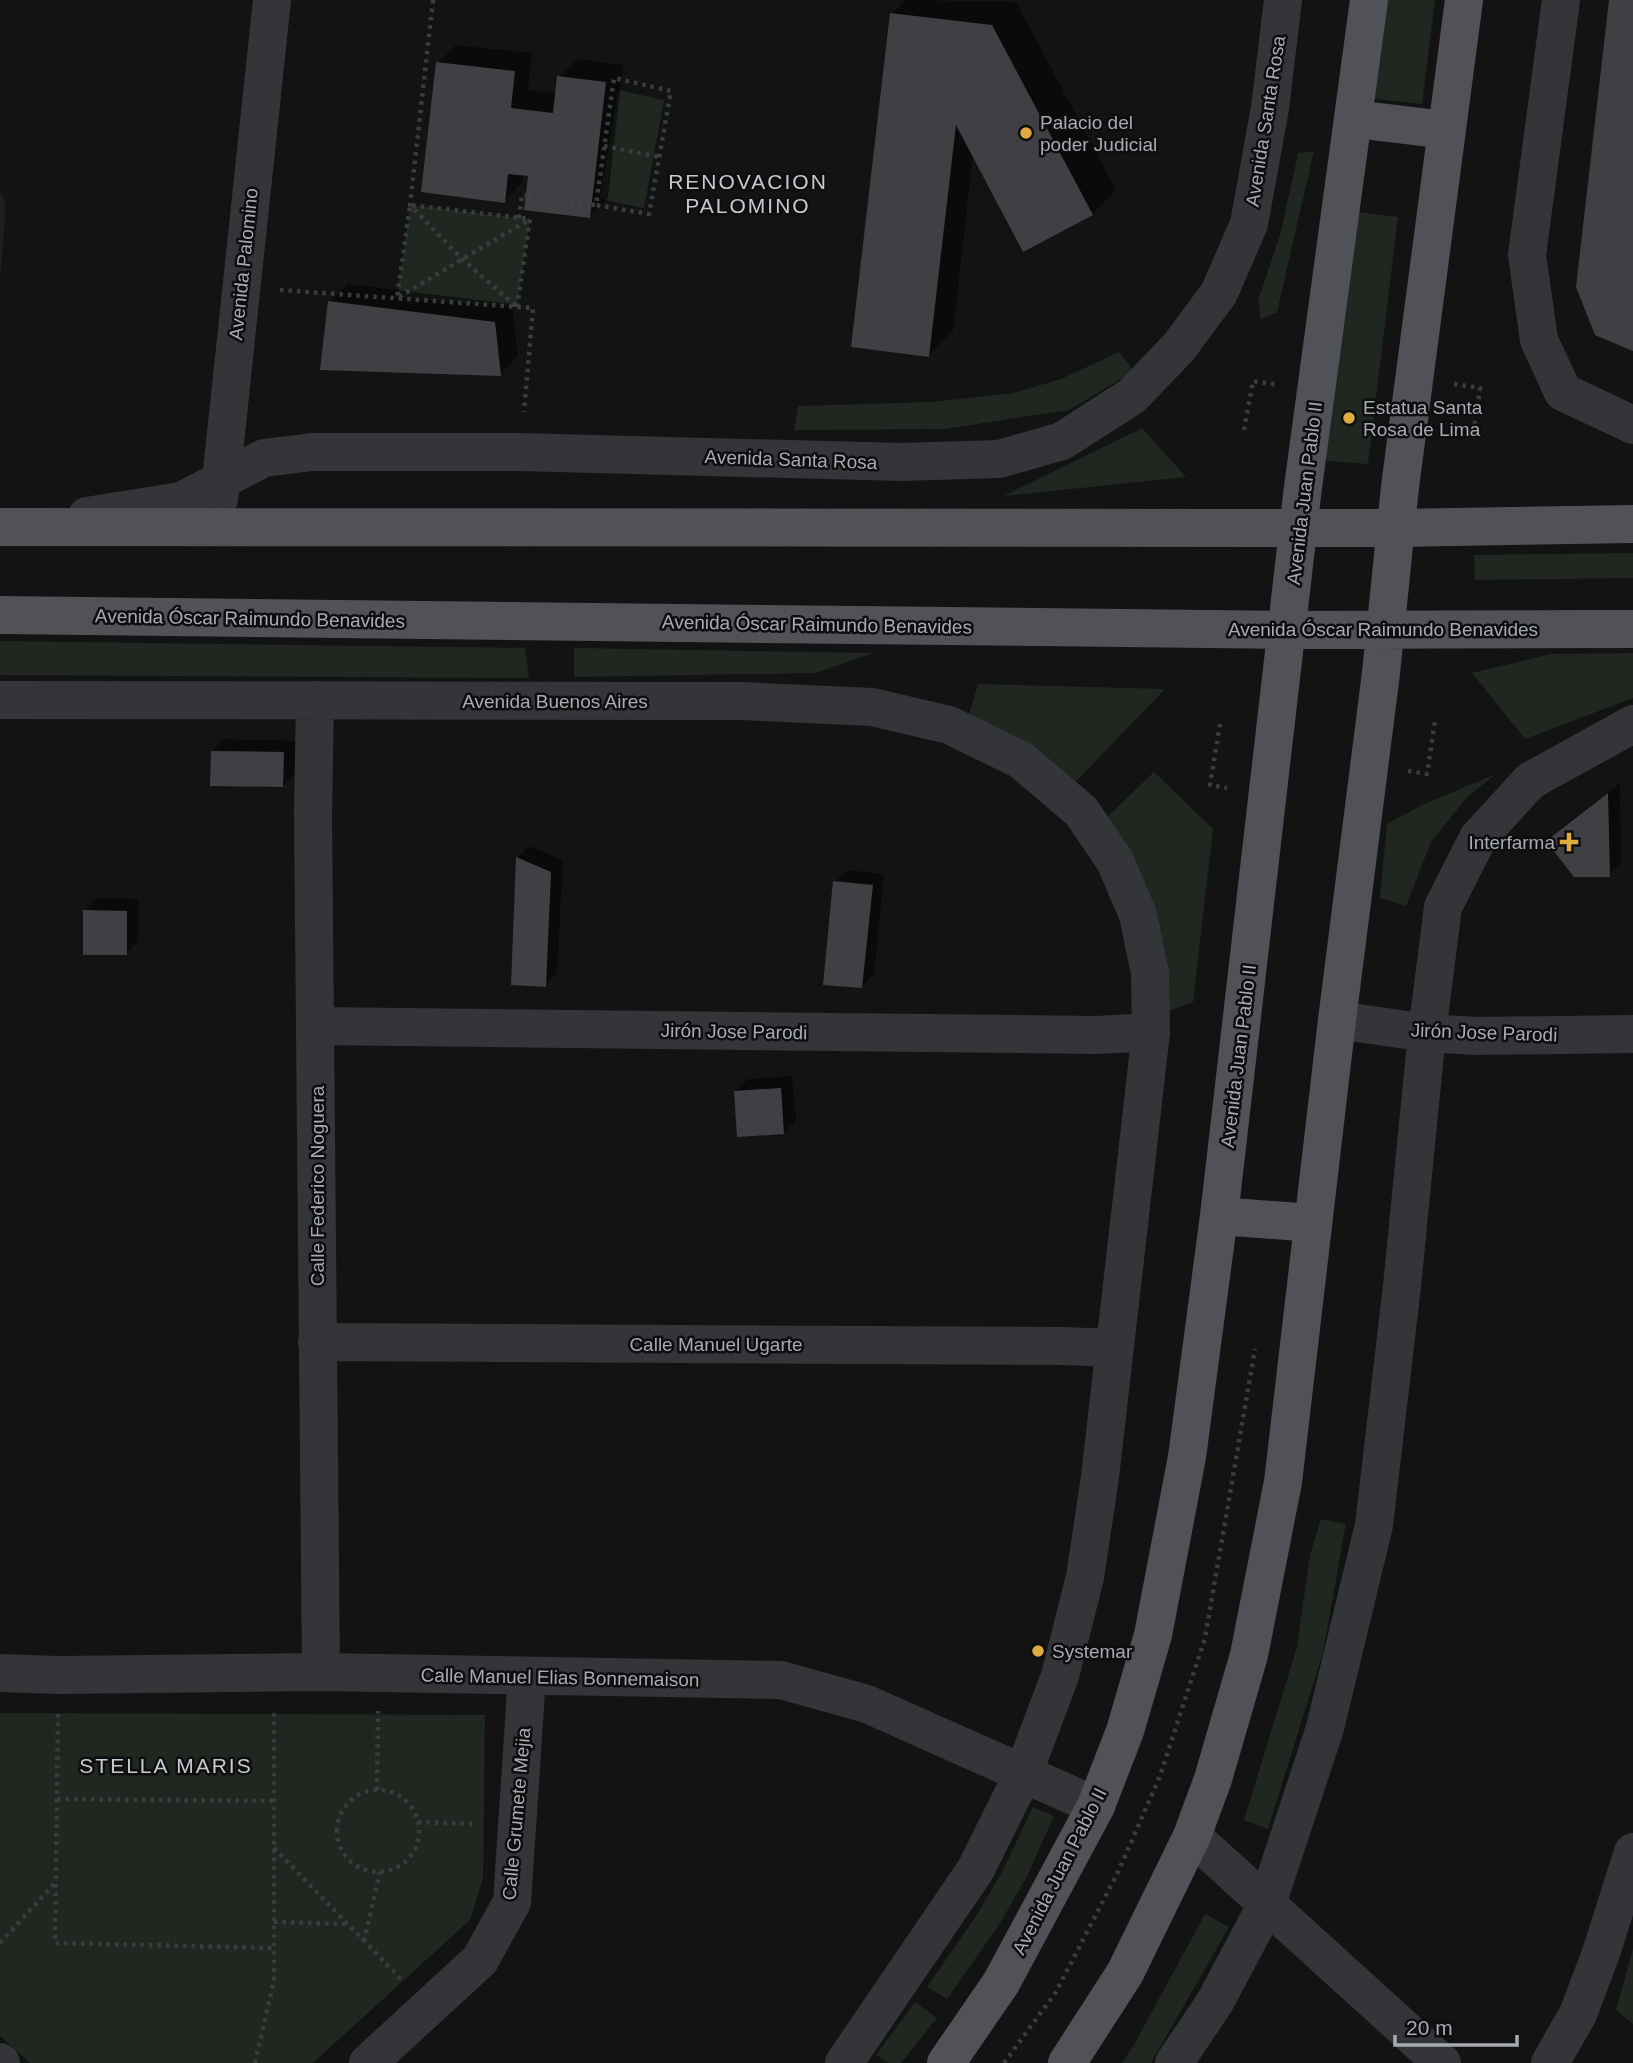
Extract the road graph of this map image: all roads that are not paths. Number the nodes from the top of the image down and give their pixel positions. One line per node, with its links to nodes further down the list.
1 (272, 0): 9 (street, Avenida Palomino)
2 (1283, 0): 9 (street, Avenida Santa Rosa)
3 (1369, 0): 6 (main road, Avenida Juan Pablo II)
4 (1464, 0): 7 (main road)
5 (1561, 0): 8 (street)
6 (1354, 119): 7 (main road); 13 (main road, Avenida Juan Pablo II)
7 (1446, 130): 14 (main road)
8 (1633, 425)
9 (222, 478): 11 (street, Avenida Santa Rosa); 12 (street, Avenida Palomino)
10 (1633, 524): 14 (main road)
11 (5, 527): 12 (main road)
12 (214, 527): 13 (main road)
13 (1298, 527): 14 (main road); 18 (main road, Avenida Juan Pablo II)
14 (1396, 528): 16 (main road)
15 (0, 615): 18 (main road, Avenida Óscar Raimundo Benavides)
16 (1386, 629): 17 (main road, Avenida Óscar Raimundo Benavides); 18 (main road, Avenida Óscar Raimundo Benavides); 22 (main road)
17 (1633, 629)
18 (1287, 630): 27 (main road, Avenida Juan Pablo II)
19 (0, 700): 20 (street, Avenida Buenos Aires)
20 (315, 700): 23 (street, Calle Federico Noguera); 24 (street, Avenida Buenos Aires)
21 (1633, 724): 25 (street)
22 (1337, 1020): 25 (street, Jirón Jose Parodi); 28 (main road)
23 (316, 1026): 24 (street, Jirón Jose Parodi); 29 (street, Calle Federico Noguera)
24 (1151, 1032): 30 (street)
25 (1427, 1033): 26 (street, Jirón Jose Parodi); 38 (street)
26 (1633, 1034)
27 (1219, 1216): 28 (main road); 35 (main road, Avenida Juan Pablo II)
28 (1313, 1223): 36 (main road)
29 (317, 1342): 30 (street, Calle Manuel Ugarte); 31 (street, Calle Federico Noguera)
30 (1114, 1348): 34 (street)
31 (321, 1672): 32 (street, Calle Manuel Elias Bonnemaison); 33 (street, Calle Manuel Elias Bonnemaison)
32 (0, 1673)
33 (527, 1676): 34 (street, Calle Manuel Elias Bonnemaison); 39 (street, Calle Grumete Mejia)
34 (1023, 1774): 35 (street, Calle Manuel Elias Bonnemaison); 40 (street)
35 (1096, 1806): 41 (main road, Avenida Juan Pablo II)
36 (1192, 1836): 38 (street); 42 (main road)
37 (1633, 1852): 45 (street)
38 (1268, 1903): 43 (street); 44 (street)
39 (368, 2063)
40 (844, 2063)
41 (946, 2063)
42 (1067, 2063)
43 (1174, 2063)
44 (1442, 2063)
45 (1550, 2063)

